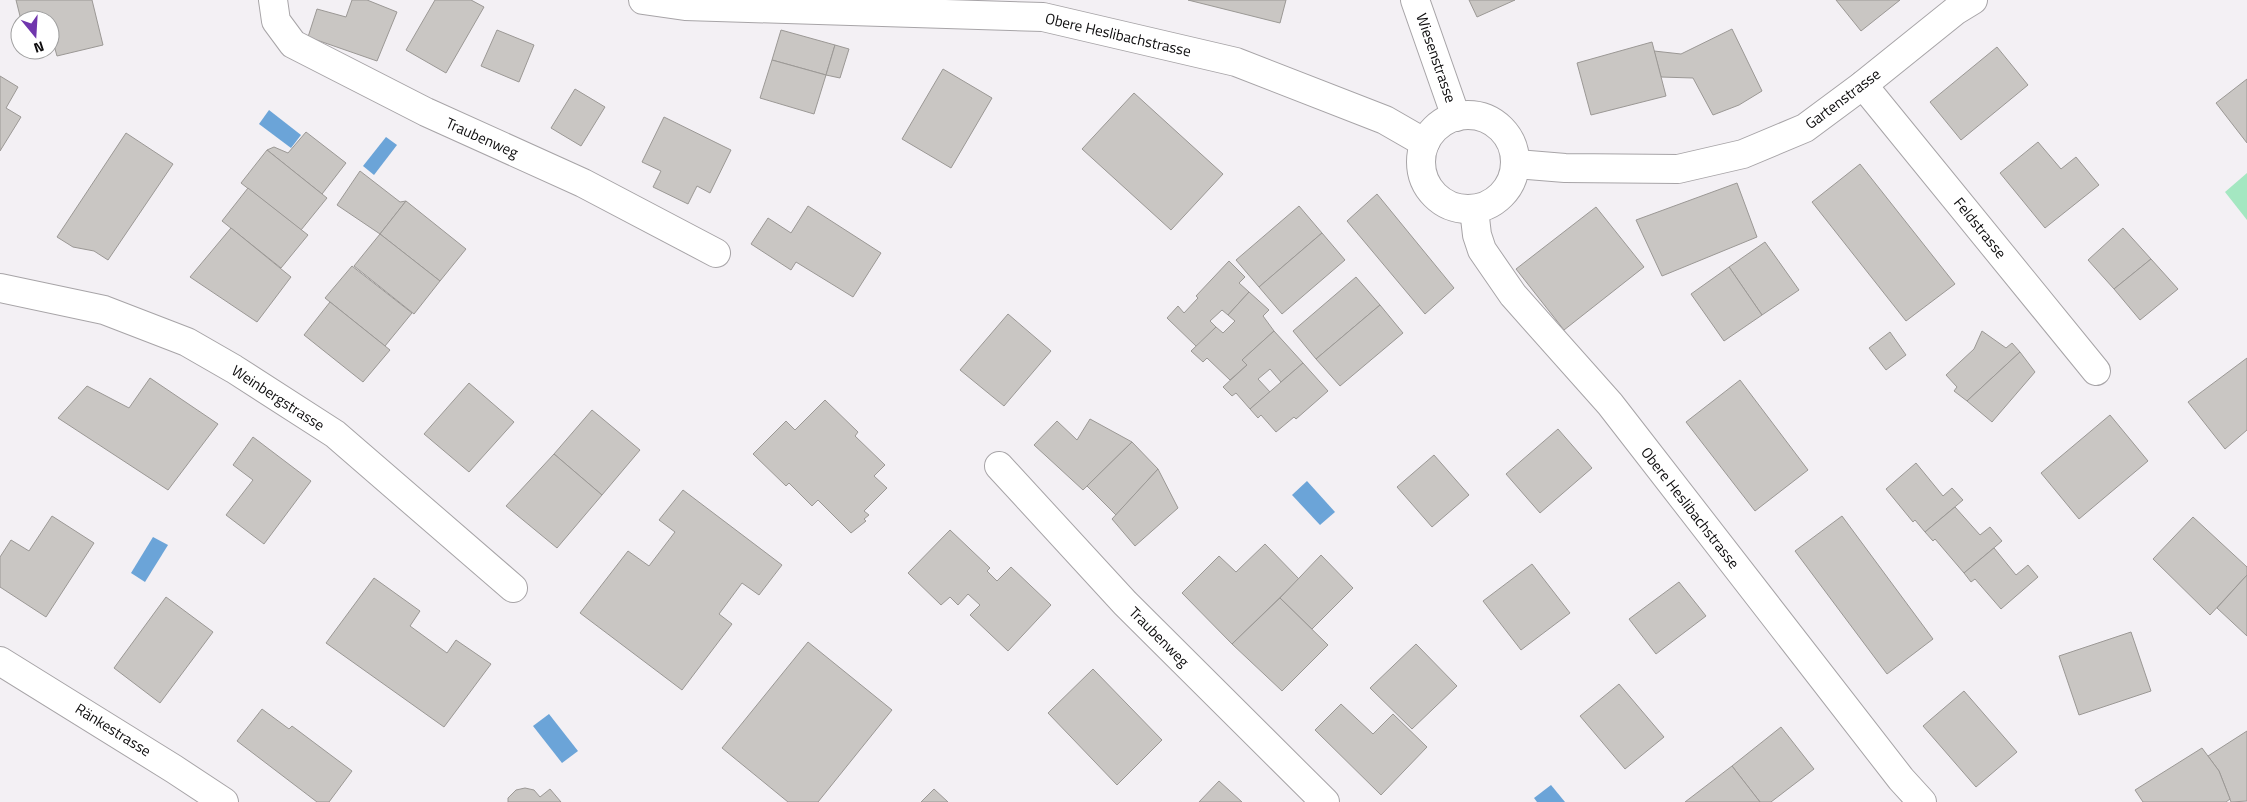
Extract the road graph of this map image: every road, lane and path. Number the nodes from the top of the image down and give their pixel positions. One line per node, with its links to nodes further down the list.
1 (273, 0): 11 (street, Traubenweg)
2 (643, 0): 5 (street, Obere Heslibachstrasse)
3 (1415, 0): 7 (street, Wiesenstrasse)
4 (1973, 0): 6 (street, Gartenstrasse)
5 (1046, 8): 8 (street, Obere Heslibachstrasse)
6 (1863, 85): 9 (street, Gartenstrasse); 13 (street, Feldstrasse)
7 (1456, 117): 8 (street); 9 (street)
8 (1425, 142): 10 (street)
9 (1516, 164): 10 (street)
10 (1474, 209): 19 (street, Obere Heslibachstrasse)
11 (716, 253)
12 (0, 288): 15 (street, Weinbergstrasse)
13 (2096, 371)
14 (1000, 466): 18 (street, Traubenweg)
15 (513, 588)
16 (0, 661): 17 (street, Ränkestrasse)
17 (224, 802)
18 (1325, 802)
19 (1922, 802)

